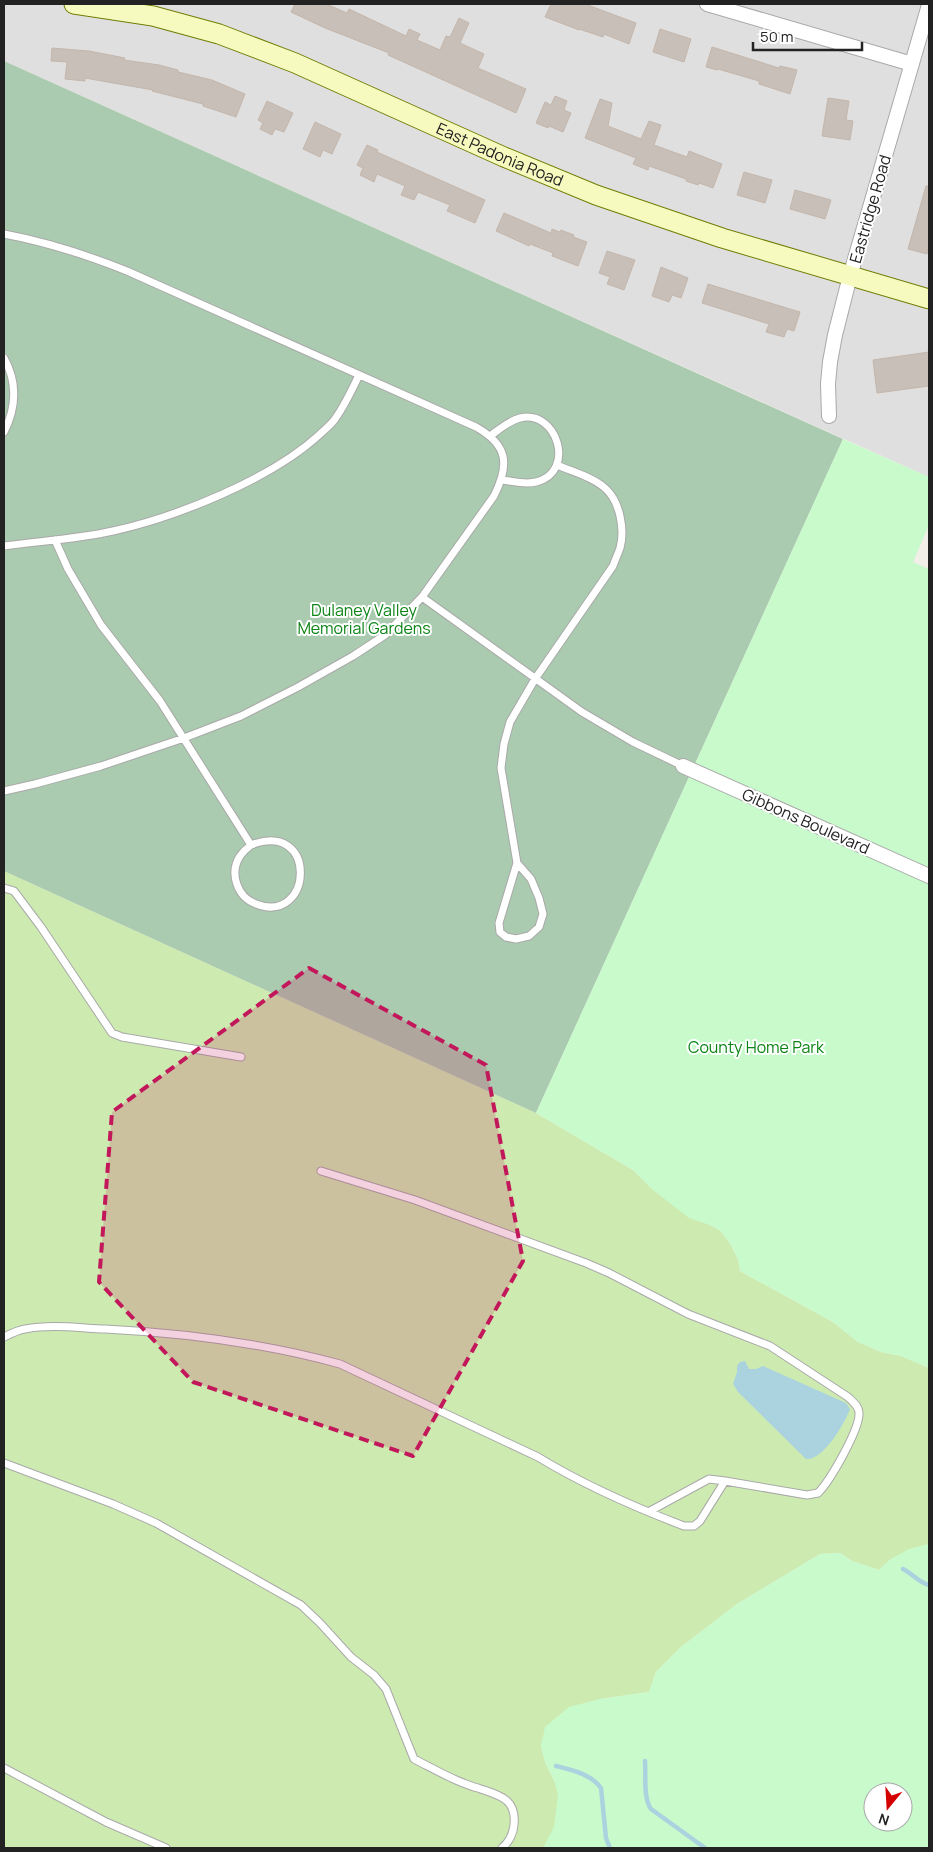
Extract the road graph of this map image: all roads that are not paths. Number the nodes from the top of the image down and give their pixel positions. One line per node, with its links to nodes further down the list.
1 (74, 4): 6 (street, East Padonia Road)
2 (707, 4): 4 (street)
3 (929, 5): 4 (street, Eastridge Road)
4 (912, 64): 6 (street, Eastridge Road)
5 (4, 234): 9 (lane)
6 (850, 276): 7 (street, East Padonia Road); 10 (street, Eastridge Road)
7 (929, 299)
8 (4, 358): 11 (lane)
9 (359, 375): 12 (lane); 15 (lane)
10 (829, 416)
11 (4, 432)
12 (490, 436): 13 (lane); 14 (lane)
13 (558, 465): 14 (lane); 18 (lane)
14 (502, 480): 17 (lane)
15 (55, 540): 16 (lane); 19 (lane)
16 (4, 546)
17 (422, 597): 18 (lane); 19 (lane)
18 (535, 680): 20 (lane); 23 (lane)
19 (184, 738): 21 (lane); 22 (lane)
20 (683, 766): 24 (street, Gibbons Boulevard)
21 (4, 791)
22 (251, 845): 22 (lane)
23 (517, 863): 23 (lane)
24 (929, 876)
25 (4, 888): 26 (lane)
26 (241, 1057)
27 (321, 1171): 30 (lane)
28 (4, 1337): 31 (lane)
29 (4, 1463): 34 (lane)
30 (726, 1481): 31 (lane); 31 (lane)
31 (650, 1511)
32 (4, 1768): 33 (lane)
33 (166, 1848)
34 (502, 1848)

